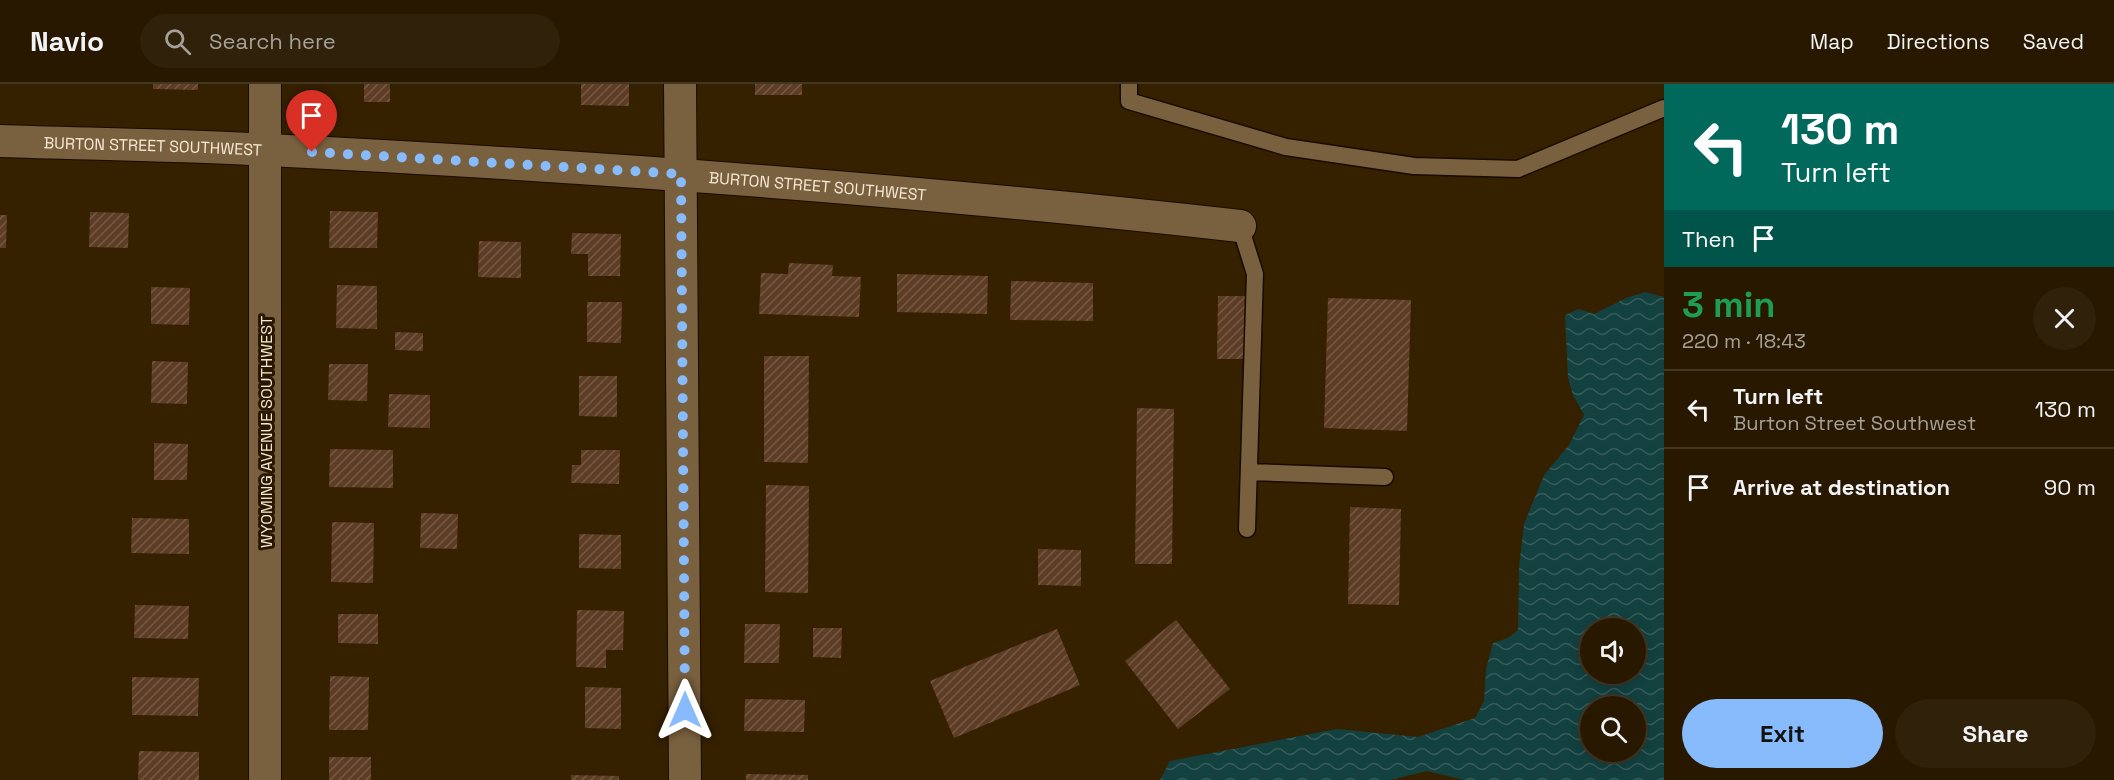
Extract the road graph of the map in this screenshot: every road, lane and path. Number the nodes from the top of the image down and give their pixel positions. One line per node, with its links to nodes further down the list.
1 (265, 84): 6 (street, WYOMING AVENUE SOUTHWEST)
2 (680, 84): 7 (street)
3 (1129, 84): 4 (lane)
4 (1664, 108)
5 (0, 141): 6 (street, BURTON STREET SOUTHWEST)
6 (266, 150): 7 (street, BURTON STREET SOUTHWEST); 12 (street, WYOMING AVENUE SOUTHWEST)
7 (681, 174): 8 (street, BURTON STREET SOUTHWEST); 13 (street)
8 (1240, 226): 9 (lane)
9 (1249, 472): 10 (lane); 11 (lane)
10 (1385, 477)
11 (1247, 529)
12 (265, 780)
13 (685, 780)

